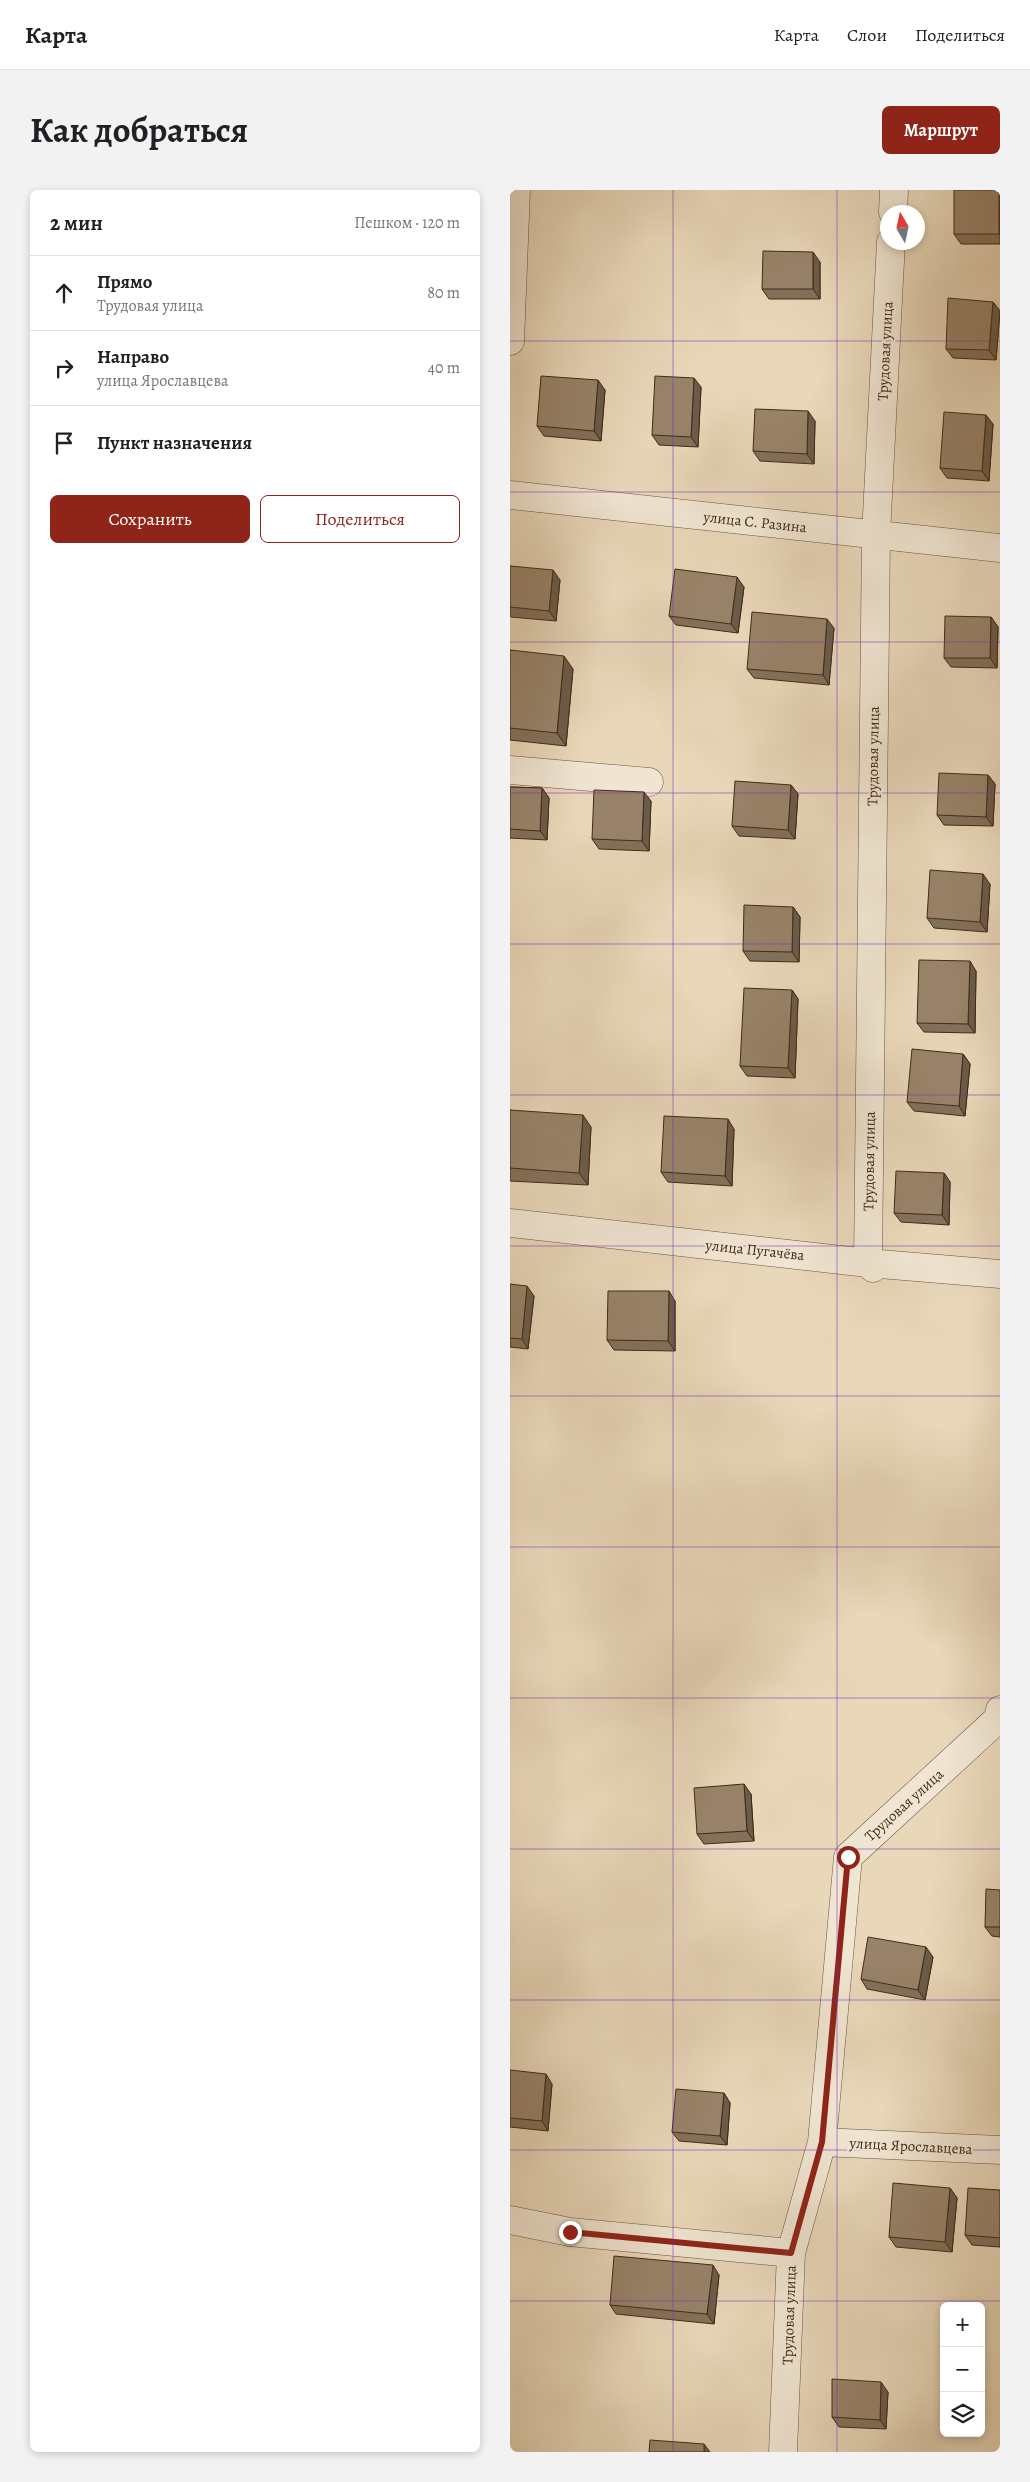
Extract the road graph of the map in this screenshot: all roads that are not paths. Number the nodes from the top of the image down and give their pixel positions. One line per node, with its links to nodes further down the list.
1 (516, 190): 5 (street)
2 (894, 190): 3 (street)
3 (893, 205)
4 (891, 250): 7 (street, Трудовая улица)
5 (510, 341)
6 (510, 495): 7 (street, улица С. Разина)
7 (876, 535): 8 (street, улица С. Разина); 12 (street, Трудовая улица)
8 (1000, 548)
9 (510, 770): 10 (street)
10 (649, 782)
11 (510, 1224): 12 (street, улица Пугачёва)
12 (870, 1265): 13 (street, улица Пугачёва)
13 (1000, 1274)
14 (1000, 1710): 15 (street, Трудовая улица)
15 (822, 2142): 16 (street, улица Ярославцева); 18 (street, Трудовая улица)
16 (1000, 2150)
17 (510, 2220): 18 (street)
18 (791, 2253): 19 (street, Трудовая улица)
19 (783, 2452)

